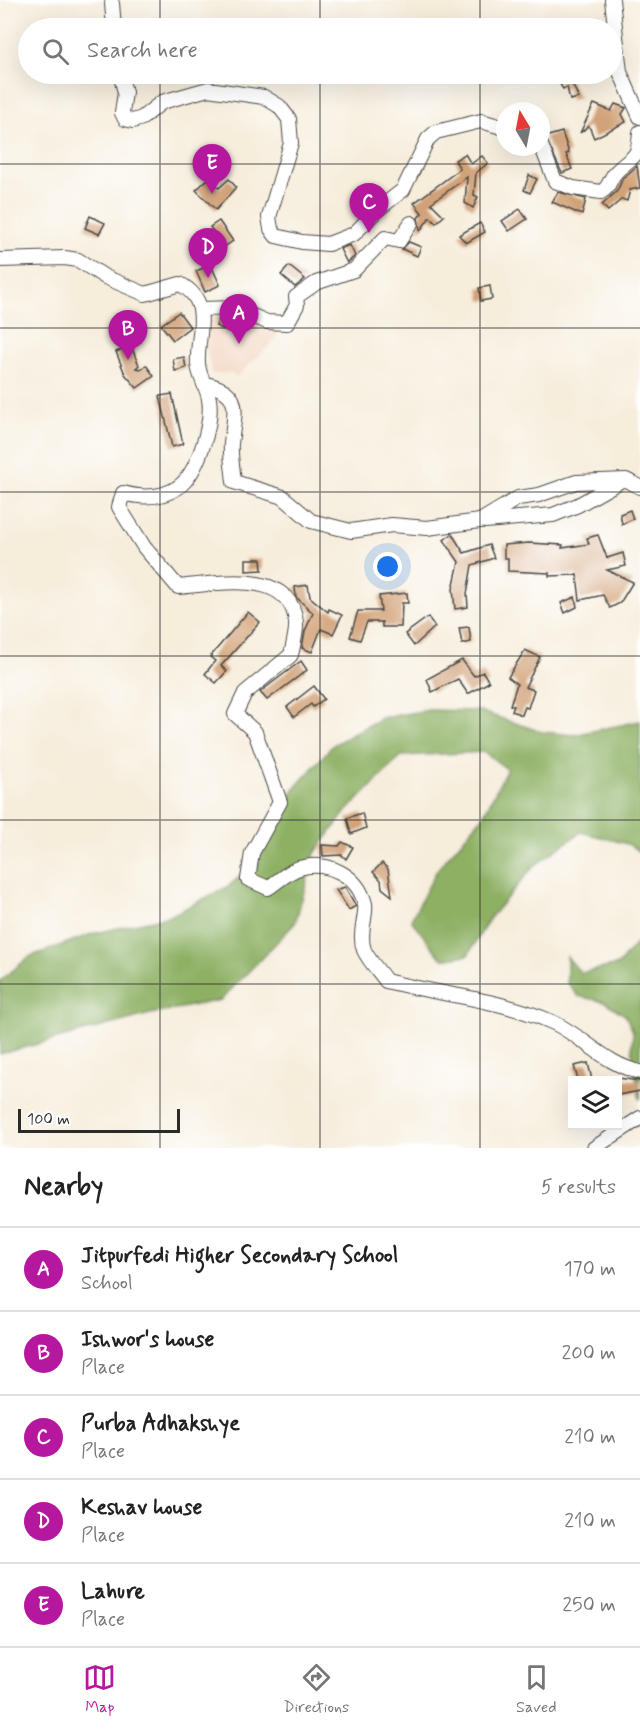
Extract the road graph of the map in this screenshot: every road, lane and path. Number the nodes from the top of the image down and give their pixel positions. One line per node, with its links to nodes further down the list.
1 (612, 0): 4 (street)
2 (115, 1): 3 (street)
3 (114, 18)
4 (614, 18)
5 (622, 76): 7 (street)
6 (123, 84): 8 (street)
7 (640, 117)
8 (496, 125)
9 (640, 132): 10 (street)
10 (545, 156)
11 (411, 223): 13 (street)
12 (0, 260): 13 (street)
13 (201, 309): 14 (street)
14 (204, 384): 17 (street); 18 (street)
15 (626, 480): 16 (street); 17 (street); 17 (street)
16 (640, 487)
17 (480, 521)
18 (640, 1072)
19 (640, 1118): 20 (street)
20 (594, 1148)

